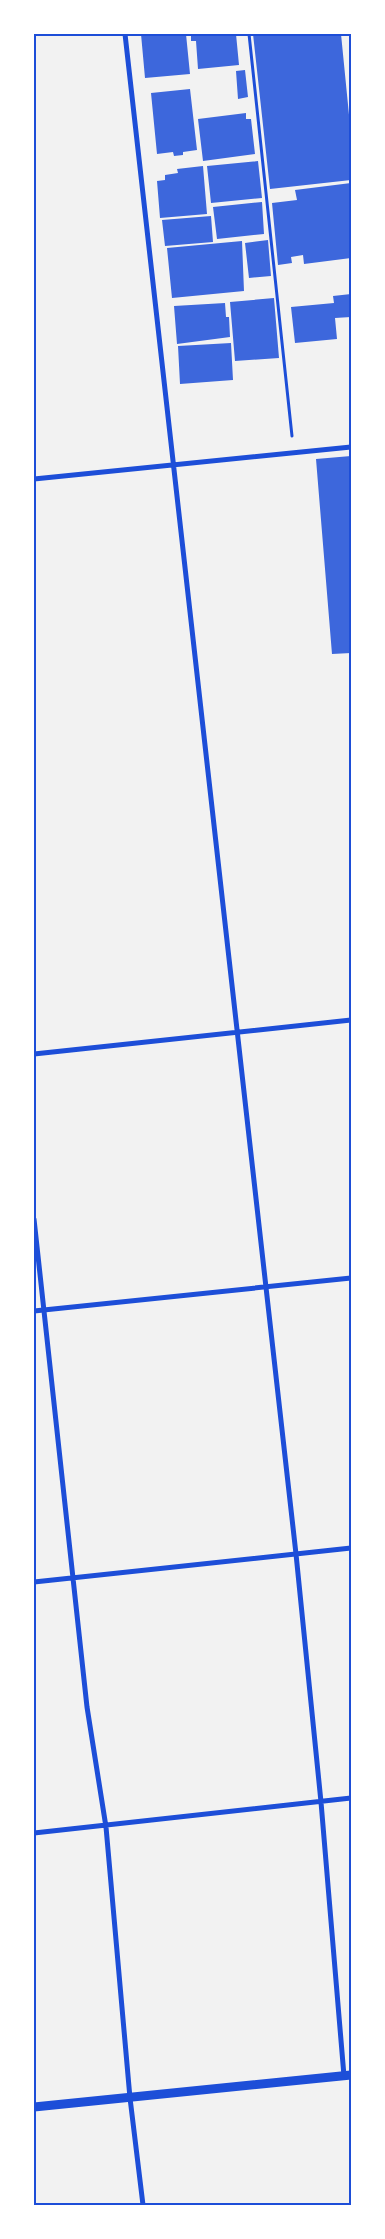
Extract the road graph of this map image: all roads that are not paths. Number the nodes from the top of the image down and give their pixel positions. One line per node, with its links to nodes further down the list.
1 (125, 34): 3 (street)
2 (351, 447): 3 (street)
3 (174, 465): 4 (street); 6 (street)
4 (34, 479)
5 (351, 1020): 6 (street)
6 (237, 1032): 7 (street); 10 (street)
7 (34, 1054)
8 (34, 1219): 11 (street)
9 (351, 1278): 10 (street)
10 (266, 1287): 11 (street); 14 (street)
11 (44, 1310): 12 (street); 15 (street)
12 (34, 1311)
13 (351, 1548): 14 (street)
14 (296, 1554): 15 (street); 18 (street)
15 (73, 1578): 16 (street); 19 (street)
16 (34, 1582)
17 (351, 1798): 18 (street)
18 (320, 1802): 19 (street); 21 (street)
19 (106, 1827): 20 (street); 22 (street)
20 (34, 1833)
21 (348, 2076): 22 (street)
22 (130, 2098): 23 (street); 24 (street)
23 (34, 2107)
24 (143, 2205)

